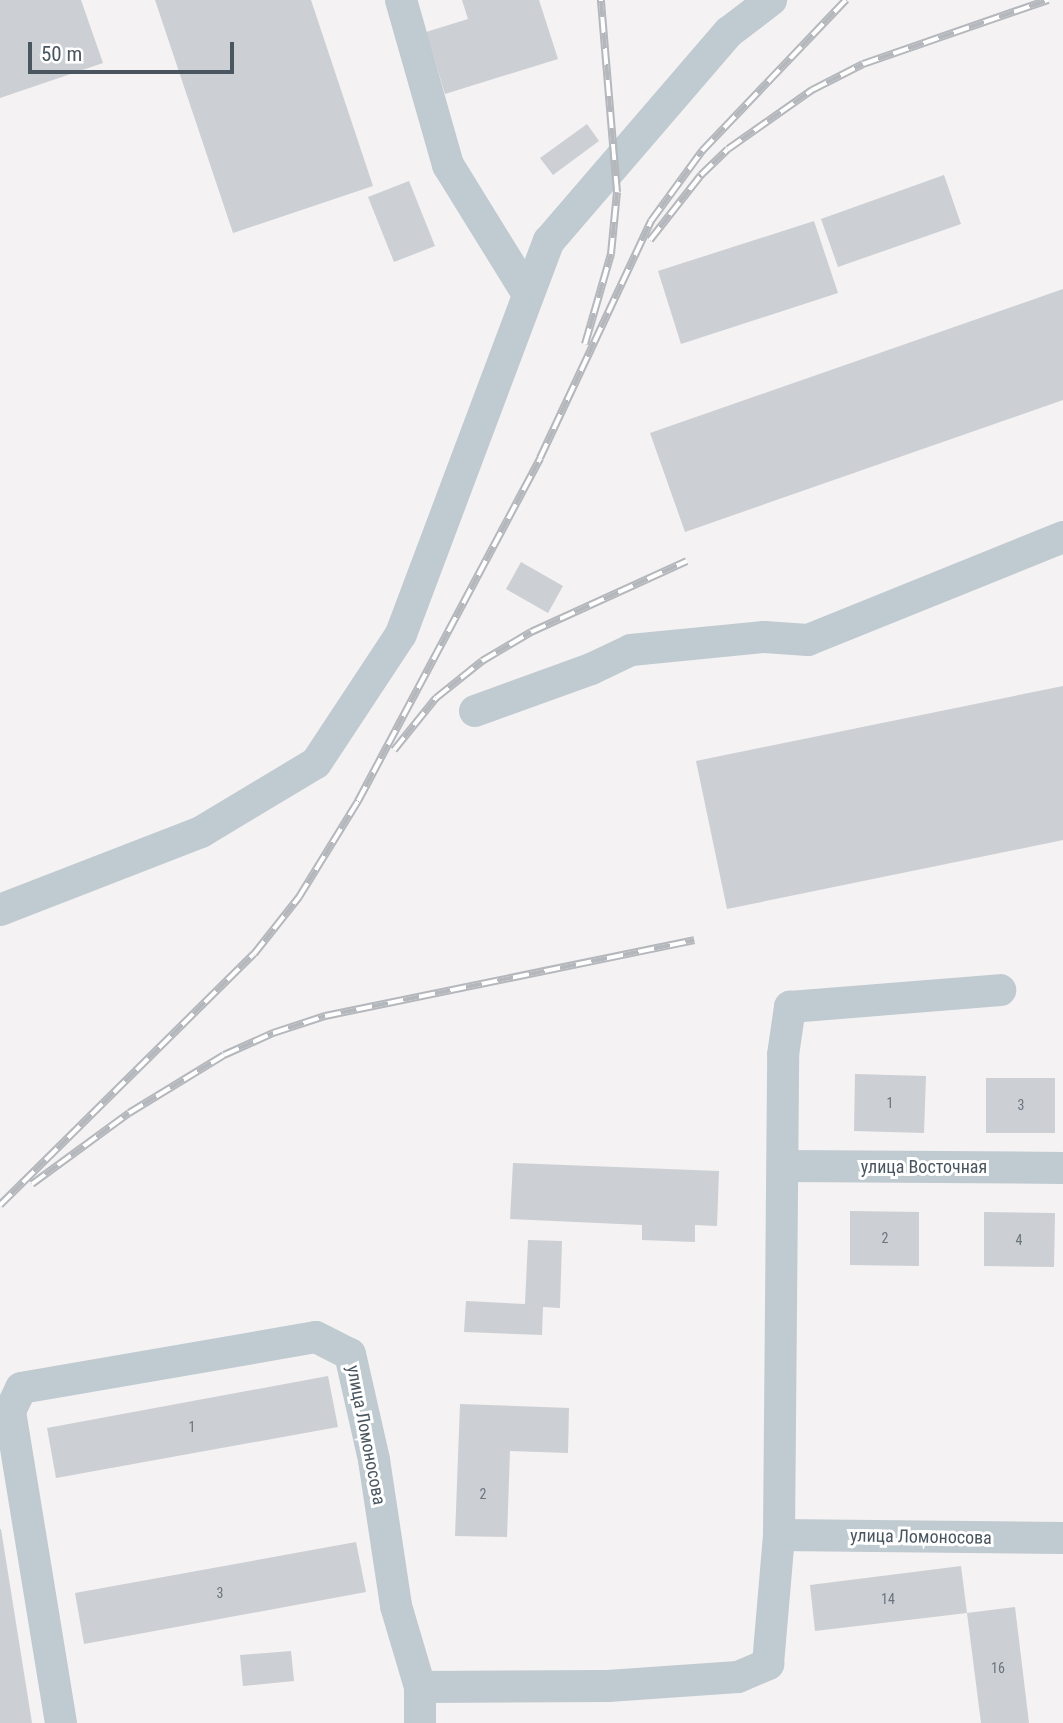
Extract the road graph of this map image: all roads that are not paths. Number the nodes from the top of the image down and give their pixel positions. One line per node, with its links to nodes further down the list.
1 (401, 0): 3 (street)
2 (771, 0): 3 (street)
3 (527, 293): 6 (street)
4 (1063, 537): 5 (street)
5 (475, 711)
6 (0, 910)
7 (1000, 990): 8 (street)
8 (786, 1166): 9 (street, улица Восточная); 10 (street)
9 (1063, 1168)
10 (779, 1535): 11 (street, улица Ломоносова); 12 (street)
11 (1063, 1538)
12 (420, 1687): 13 (street, улица Ломоносова); 14 (street, улица Ломоносова)
13 (61, 1723)
14 (420, 1723)

